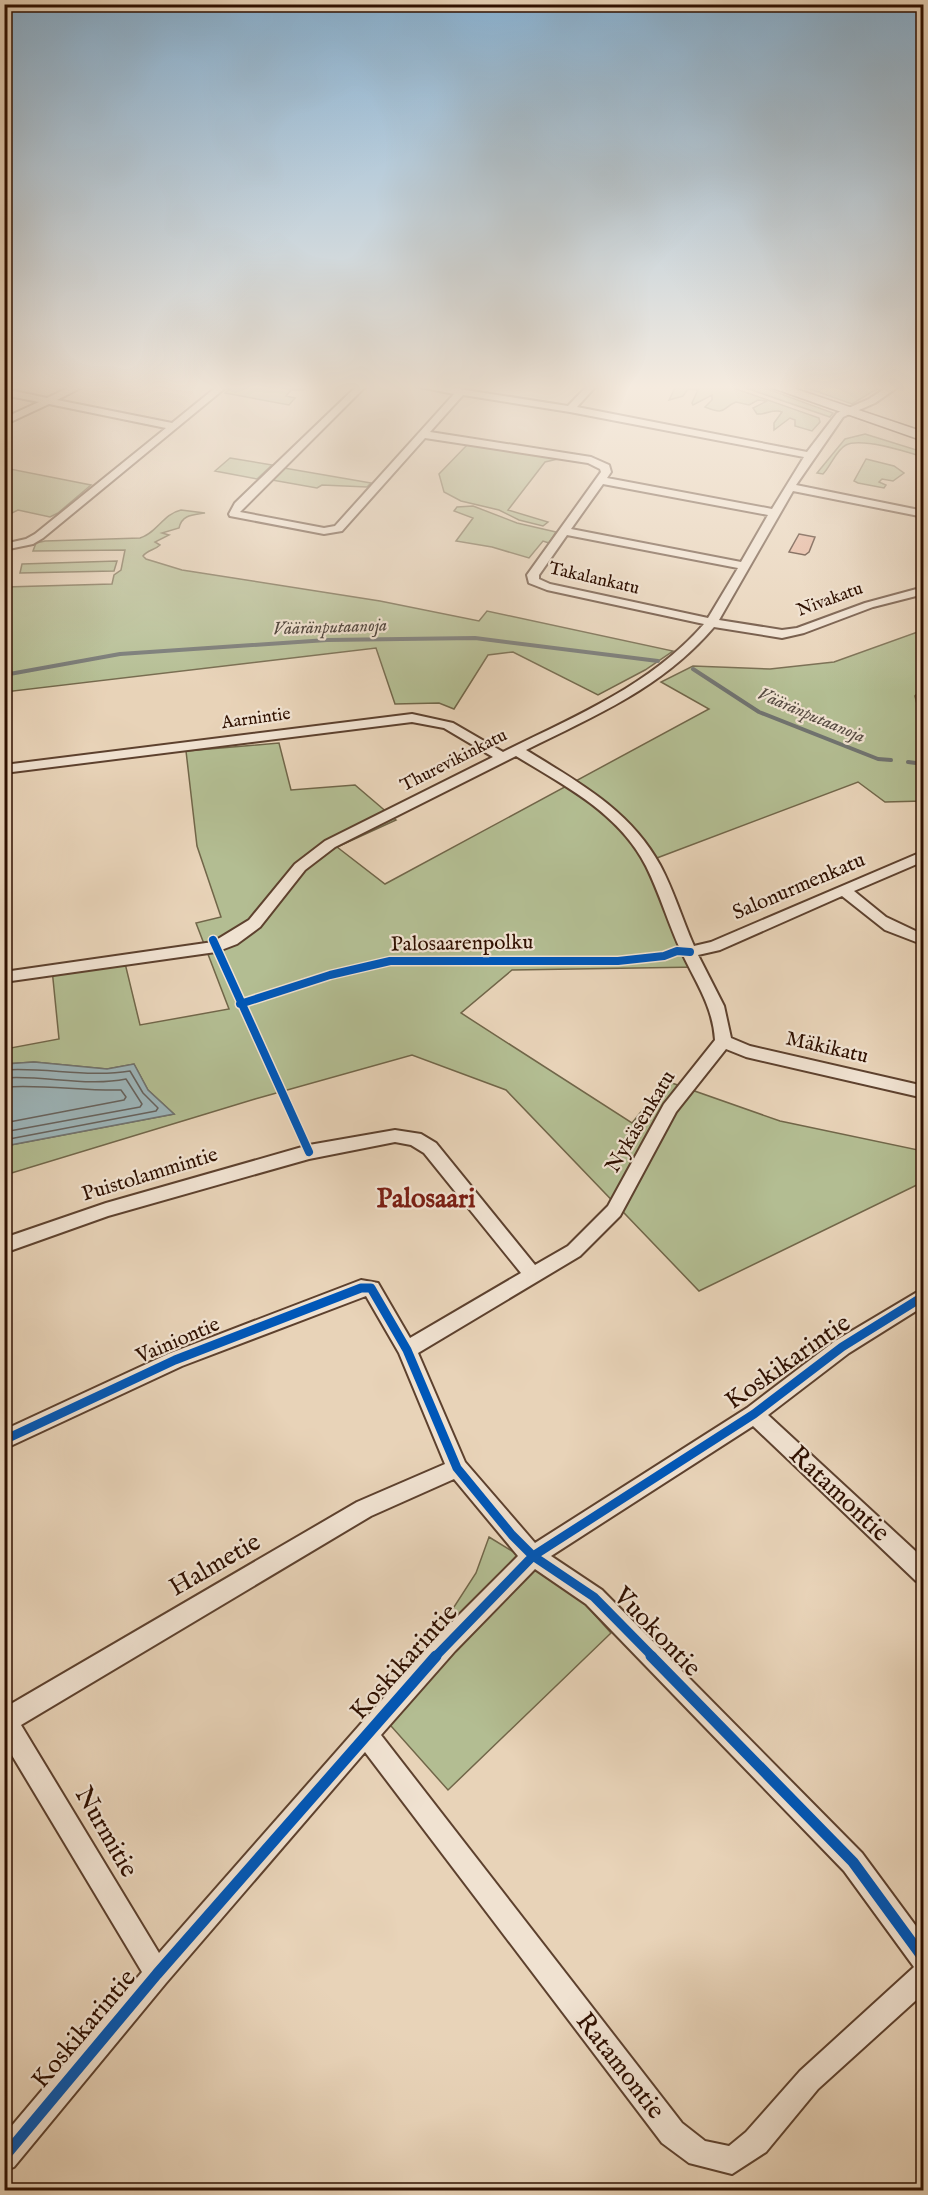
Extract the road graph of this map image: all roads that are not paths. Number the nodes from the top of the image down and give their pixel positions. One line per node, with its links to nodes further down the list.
1 (101, 486): 10 (street)
2 (258, 486): 3 (street)
3 (376, 486)
4 (595, 486): 9 (street, Takalankatu)
5 (634, 486): 7 (street)
6 (790, 487): 7 (street, Thurevikinkatu); 8 (street)
7 (775, 513): 11 (street, Thurevikinkatu)
8 (924, 514)
9 (562, 531): 11 (street); 13 (street, Takalankatu)
10 (4, 547)
11 (745, 566): 13 (street, Thurevikinkatu)
12 (924, 590): 13 (street, Nivakatu)
13 (712, 622): 14 (street, Thurevikinkatu)
14 (509, 754): 15 (street, Aarnintie); 19 (street); 20 (street, Thurevikinkatu)
15 (4, 769)
16 (924, 855): 17 (street, Salonurmenkatu)
17 (845, 891): 18 (street); 19 (street, Salonurmenkatu)
18 (924, 940)
19 (690, 952): 21 (street)
20 (4, 977)
21 (723, 1041): 22 (street, Mäkikatu); 24 (street, Nykäsenkatu)
22 (924, 1092)
23 (4, 1246): 24 (street, Puistolammintie)
24 (533, 1275): 27 (street, Nykäsenkatu)
25 (371, 1288): 27 (street, Vuokontie); 29 (street, Vainiontie)
26 (924, 1296): 28 (street, Koskikarintie)
27 (407, 1350): 30 (street, Vuokontie)
28 (754, 1414): 31 (street, Koskikarintie); 32 (street, Ratamontie)
29 (4, 1440)
30 (457, 1468): 31 (street, Vuokontie); 33 (street, Halmetie)
31 (533, 1556): 34 (street, Koskikarintie); 35 (street, Vuokontie)
32 (924, 1574)
33 (5, 1720): 36 (street, Nurmitie)
34 (366, 1734): 36 (street, Koskikarintie); 37 (street, Ratamontie)
35 (924, 1959)
36 (157, 1974): 38 (street, Koskikarintie)
37 (924, 1975)
38 (4, 2157)

